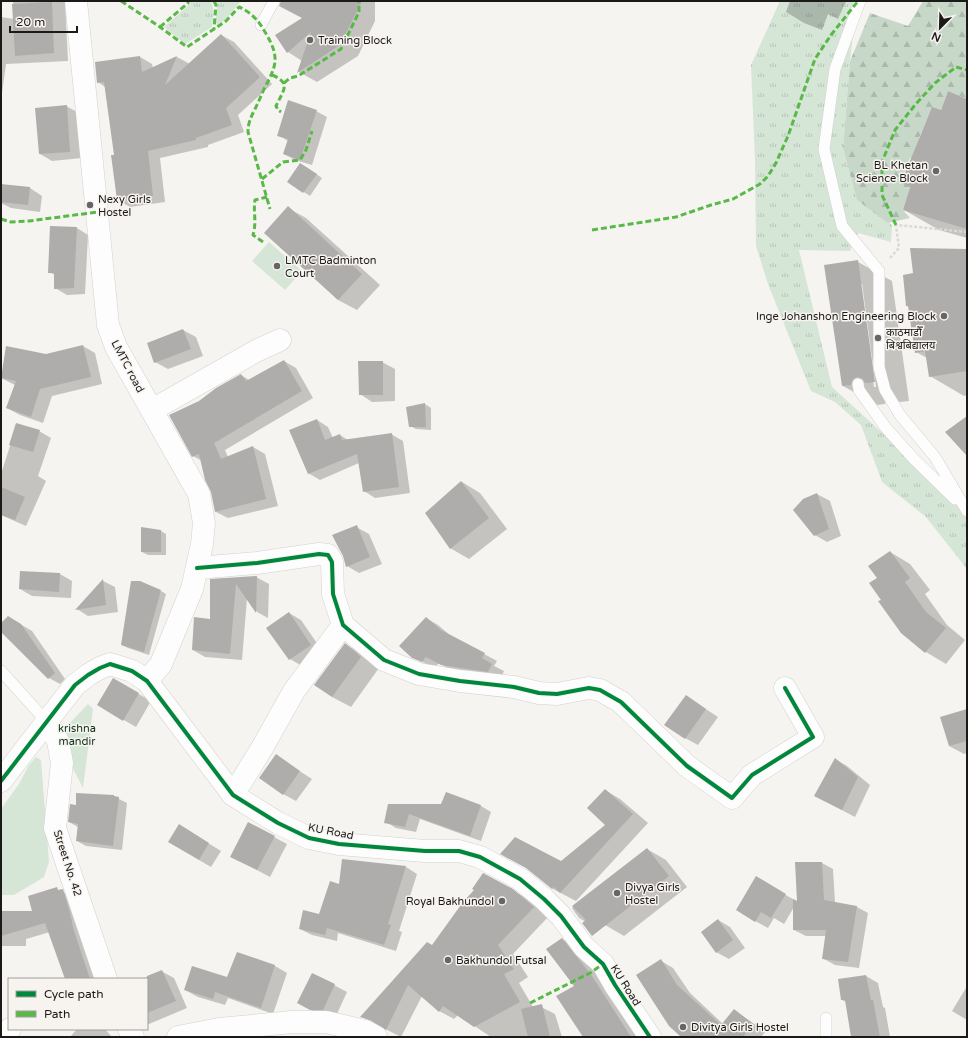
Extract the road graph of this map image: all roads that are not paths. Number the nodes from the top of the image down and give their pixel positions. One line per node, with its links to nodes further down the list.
1 (274, 1): 4 (lane)
2 (860, 1): 8 (lane)
3 (79, 3): 7 (street, LMTC road)
4 (261, 25)
5 (280, 340): 7 (street)
6 (858, 384): 8 (lane)
7 (152, 410): 9 (street, LMTC road)
8 (967, 511)
9 (197, 568): 10 (street); 12 (street, LMTC road)
10 (343, 625): 13 (street); 16 (street)
11 (1, 671): 14 (lane)
12 (147, 682): 14 (street, KU Road); 16 (street, KU Road)
13 (785, 688)
14 (47, 722): 15 (street, KU Road); 17 (street, Street No. 42)
15 (1, 781)
16 (233, 795): 21 (street, KU Road)
17 (106, 978)
18 (826, 1018): 22 (lane)
19 (178, 1037): 20 (street)
20 (376, 1037)
21 (650, 1037)
22 (826, 1037)

